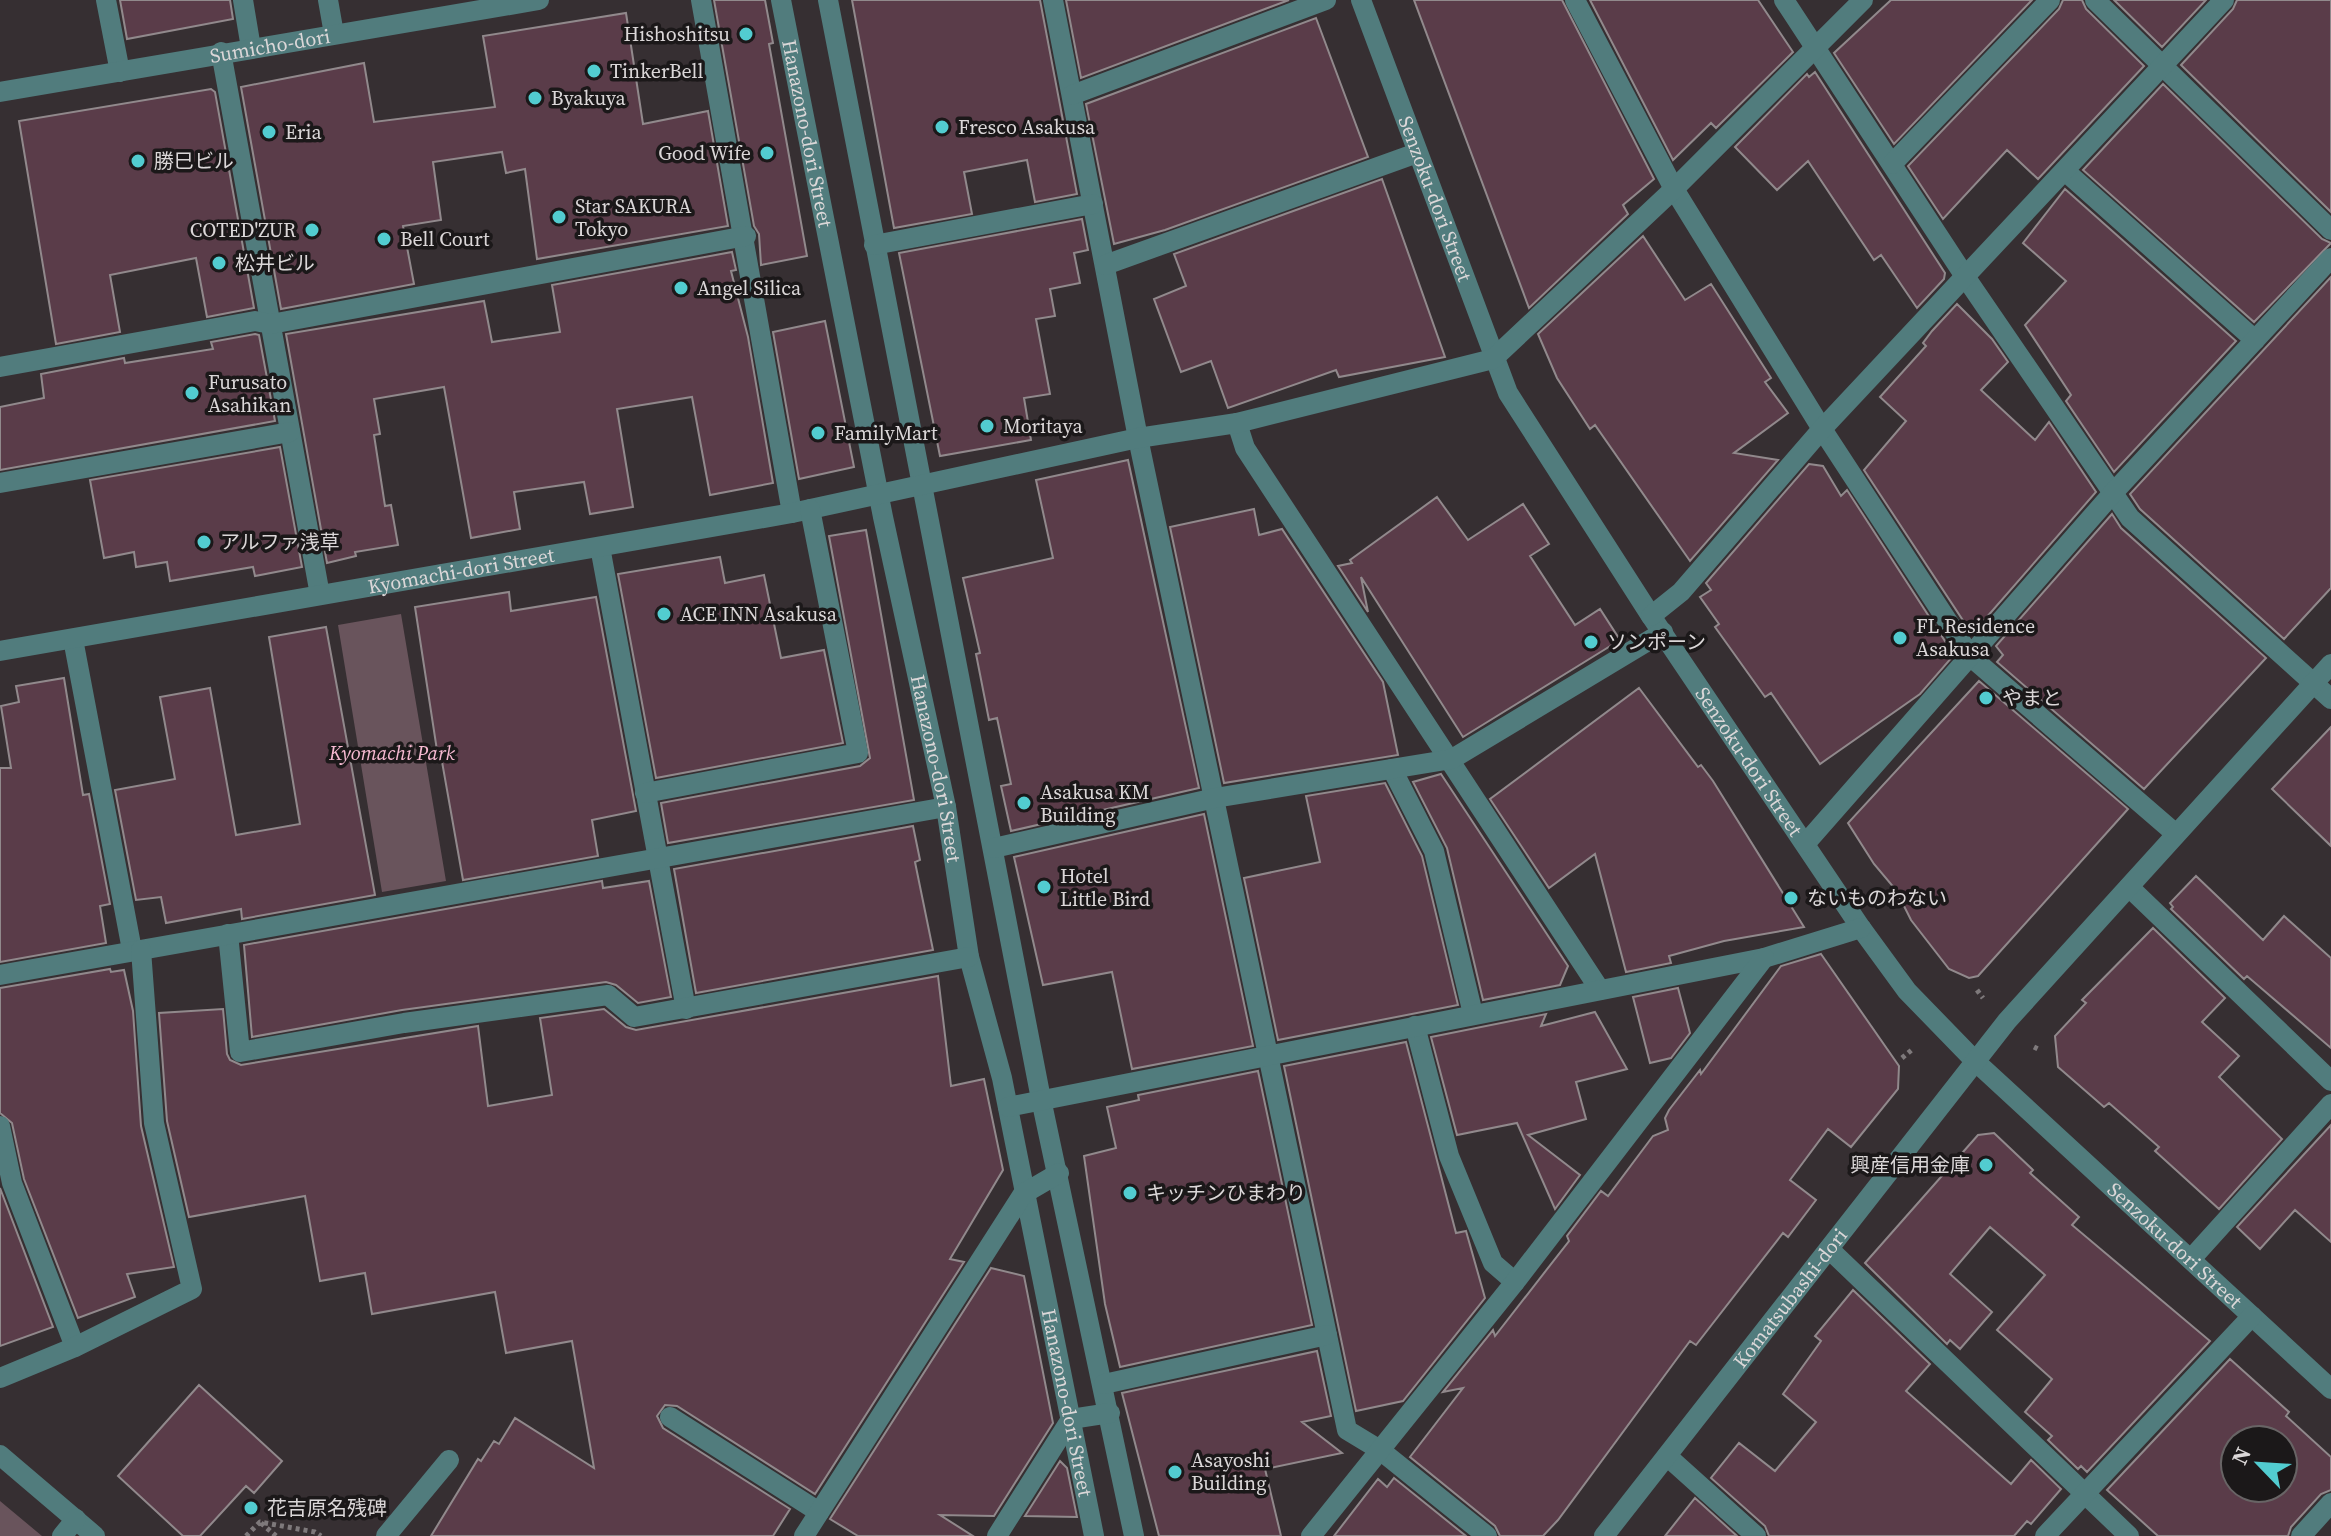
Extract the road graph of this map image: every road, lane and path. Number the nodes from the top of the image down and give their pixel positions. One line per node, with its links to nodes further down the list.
1 (106, 0): 23 (street)
2 (243, 0): 20 (street)
3 (328, 0): 18 (street)
4 (539, 0): 17 (street, Sumicho-dori)
5 (701, 0): 32 (street)
6 (781, 0): 47 (street, Hanazono-dori Street)
7 (828, 0): 33 (street, Hanazono-dori Street)
8 (1053, 0): 25 (street)
9 (1326, 0): 25 (street)
10 (1361, 0): 26 (street, Senzoku-dori Street)
11 (1575, 0): 29 (street)
12 (1784, 0): 19 (street)
13 (1863, 0): 19 (street)
14 (2050, 0): 27 (street)
15 (2095, 0): 22 (street)
16 (2224, 0): 22 (street)
17 (435, 9): 18 (street, Sumicho-dori)
18 (334, 34): 20 (street, Sumicho-dori)
19 (1815, 47): 27 (street); 29 (street)
20 (251, 48): 21 (street, Sumicho-dori)
21 (221, 52): 23 (street, Sumicho-dori); 37 (street)
22 (2161, 66): 28 (street); 31 (street)
23 (120, 72): 24 (street, Sumicho-dori)
24 (0, 92)
25 (1072, 95): 30 (street)
26 (1417, 153): 35 (street); 39 (street, Senzoku-dori Street)
27 (1892, 164): 36 (street)
28 (2065, 171): 36 (street); 38 (street)
29 (1674, 189): 39 (street); 42 (street)
30 (1093, 204): 33 (street); 35 (street)
31 (2331, 230)
32 (746, 236): 37 (street); 49 (street)
33 (874, 245): 46 (street, Hanazono-dori Street)
34 (2331, 258): 38 (street)
35 (1105, 265): 44 (street)
36 (1966, 278): 42 (street); 48 (street)
37 (271, 324): 40 (street); 43 (street)
38 (2255, 340): 48 (street)
39 (1493, 359): 41 (street, Kyomachi-dori Street); 52 (street, Senzoku-dori Street)
40 (0, 367)
41 (1237, 423): 44 (street, Kyomachi-dori Street); 59 (street)
42 (1822, 429): 52 (street); 55 (street)
43 (290, 432): 45 (street); 51 (street)
44 (1138, 438): 46 (street, Kyomachi-dori Street); 62 (street)
45 (0, 483)
46 (919, 484): 47 (street, Kyomachi-dori Street); 66 (street, Hanazono-dori Street)
47 (879, 493): 49 (street, Kyomachi-dori Street); 63 (street, Hanazono-dori Street)
48 (2112, 494): 55 (street); 57 (street)
49 (801, 511): 50 (street, Kyomachi-dori Street); 61 (street)
50 (600, 547): 51 (street, Kyomachi-dori Street); 61 (street)
51 (320, 595): 53 (street, Kyomachi-dori Street)
52 (1657, 624): 59 (street); 65 (street, Senzoku-dori Street)
53 (73, 639): 54 (street, Kyomachi-dori Street); 71 (street)
54 (0, 651)
55 (1971, 657): 64 (street); 65 (street)
56 (2331, 664): 57 (street, Komatsubashi-dori)
57 (2314, 683): 58 (street); 64 (street, Komatsubashi-dori)
58 (2331, 699)
59 (1452, 759): 60 (street); 75 (street)
60 (1392, 769): 62 (street); 79 (street)
61 (645, 793): 67 (street)
62 (1215, 798): 66 (street); 82 (street)
63 (946, 807): 67 (street); 72 (street, Hanazono-dori Street)
64 (2176, 834): 68 (street, Komatsubashi-dori)
65 (1806, 843): 69 (street, Senzoku-dori Street)
66 (994, 848): 86 (street, Hanazono-dori Street)
67 (657, 858): 70 (street); 78 (street)
68 (2129, 887): 84 (street, Komatsubashi-dori); 85 (street)
69 (1861, 928): 73 (street); 84 (street, Senzoku-dori Street)
70 (228, 934): 71 (street); 78 (street)
71 (136, 950): 74 (street); 97 (street)
72 (969, 957): 78 (street); 88 (street, Hanazono-dori Street)
73 (1764, 958): 75 (street); 94 (street)
74 (0, 975)
75 (1600, 990): 79 (street)
76 (1977, 990): 77 (path)
77 (1983, 998)
78 (686, 1009)
79 (1473, 1014): 80 (street)
80 (1415, 1026): 82 (street); 94 (street)
81 (1914, 1048): 83 (path)
82 (1269, 1054): 86 (street); 96 (street)
83 (1902, 1058)
84 (1976, 1062): 92 (street, Komatsubashi-dori); 93 (street, Senzoku-dori Street)
85 (2331, 1081)
86 (1041, 1099): 88 (street); 90 (street, Hanazono-dori Street)
87 (2331, 1104): 93 (street)
88 (1008, 1107): 91 (street, Hanazono-dori Street)
89 (0, 1126): 97 (street)
90 (1059, 1173): 91 (street); 99 (street, Hanazono-dori Street)
91 (1023, 1194): 103 (street, Hanazono-dori Street); 110 (street)
92 (1829, 1249): 106 (street, Komatsubashi-dori); 108 (street)
93 (2191, 1259): 95 (street, Senzoku-dori Street)
94 (1515, 1282): 104 (street)
95 (2252, 1316): 100 (street, Senzoku-dori Street); 108 (street)
96 (1327, 1335): 99 (street); 104 (street)
97 (75, 1347): 98 (street)
98 (0, 1378)
99 (1104, 1384): 101 (street, Hanazono-dori Street)
100 (2331, 1389)
101 (1110, 1413): 103 (street); 122 (street, Hanazono-dori Street)
102 (670, 1417): 110 (street)
103 (1071, 1419): 120 (street); 121 (street, Hanazono-dori Street)
104 (1380, 1450): 123 (street); 124 (street)
105 (0, 1455): 111 (street)
106 (1667, 1456): 125 (street, Komatsubashi-dori); 126 (street)
107 (449, 1460): 118 (street)
108 (2084, 1495): 127 (street); 128 (street)
109 (2331, 1503): 129 (street)
110 (819, 1512): 119 (street)
111 (76, 1519): 113 (street); 114 (street)
112 (260, 1522): 115 (path); 116 (path); 117 (path)
113 (62, 1536)
114 (95, 1536)
115 (246, 1536)
116 (276, 1536)
117 (321, 1536)
118 (386, 1536)
119 (804, 1536)
120 (997, 1536)
121 (1094, 1536)
122 (1134, 1536)
123 (1311, 1536)
124 (1487, 1536)
125 (1604, 1536)
126 (1756, 1536)
127 (2045, 1536)
128 (2129, 1536)
129 (2301, 1536)

